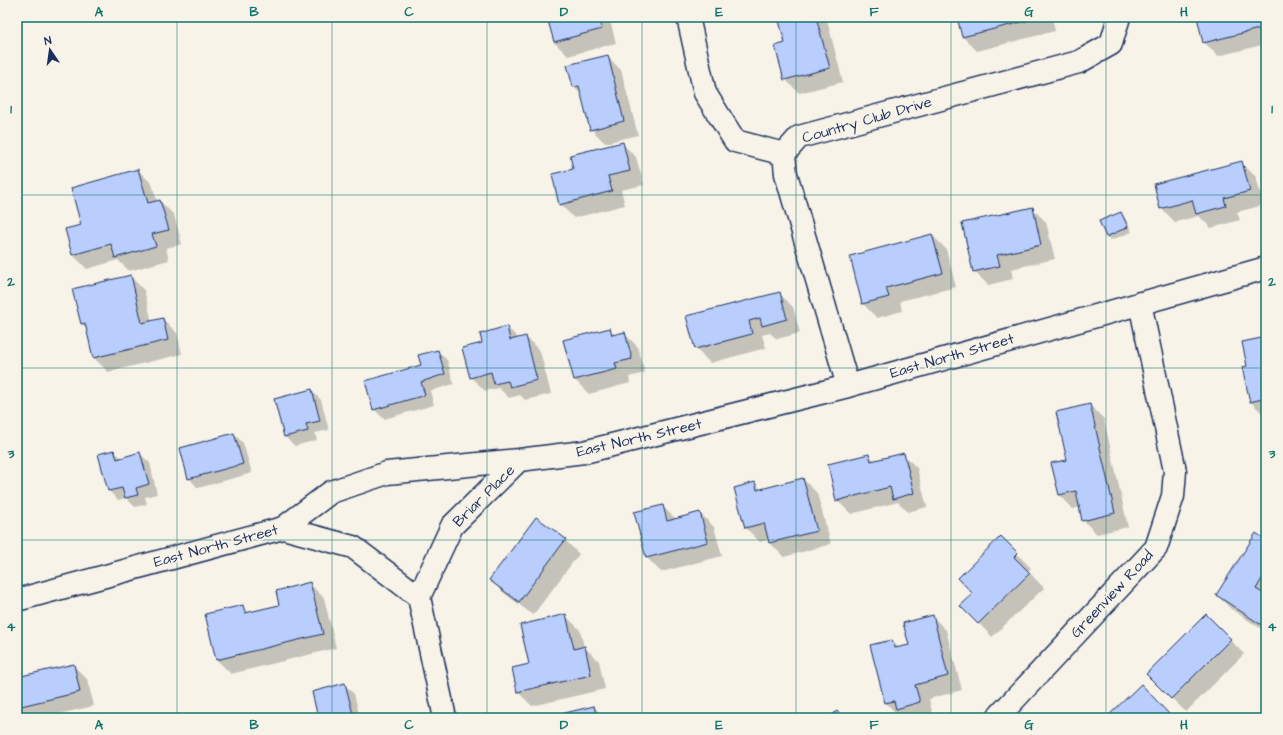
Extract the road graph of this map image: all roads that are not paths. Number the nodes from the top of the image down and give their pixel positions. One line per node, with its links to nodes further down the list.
1 (688, 17): 3 (street)
2 (1119, 17): 3 (street, Country Club Drive)
3 (784, 154): 6 (street, Country Club Drive)
4 (1266, 268): 5 (street, East North Street)
5 (1140, 303): 6 (street, East North Street); 12 (street, Greenview Road)
6 (848, 386): 7 (street, East North Street)
7 (519, 460): 8 (street, East North Street); 9 (street, Briar Place)
8 (283, 528): 9 (street); 10 (street, East North Street)
9 (419, 597): 11 (street)
10 (17, 600)
11 (445, 718)
12 (997, 718)

